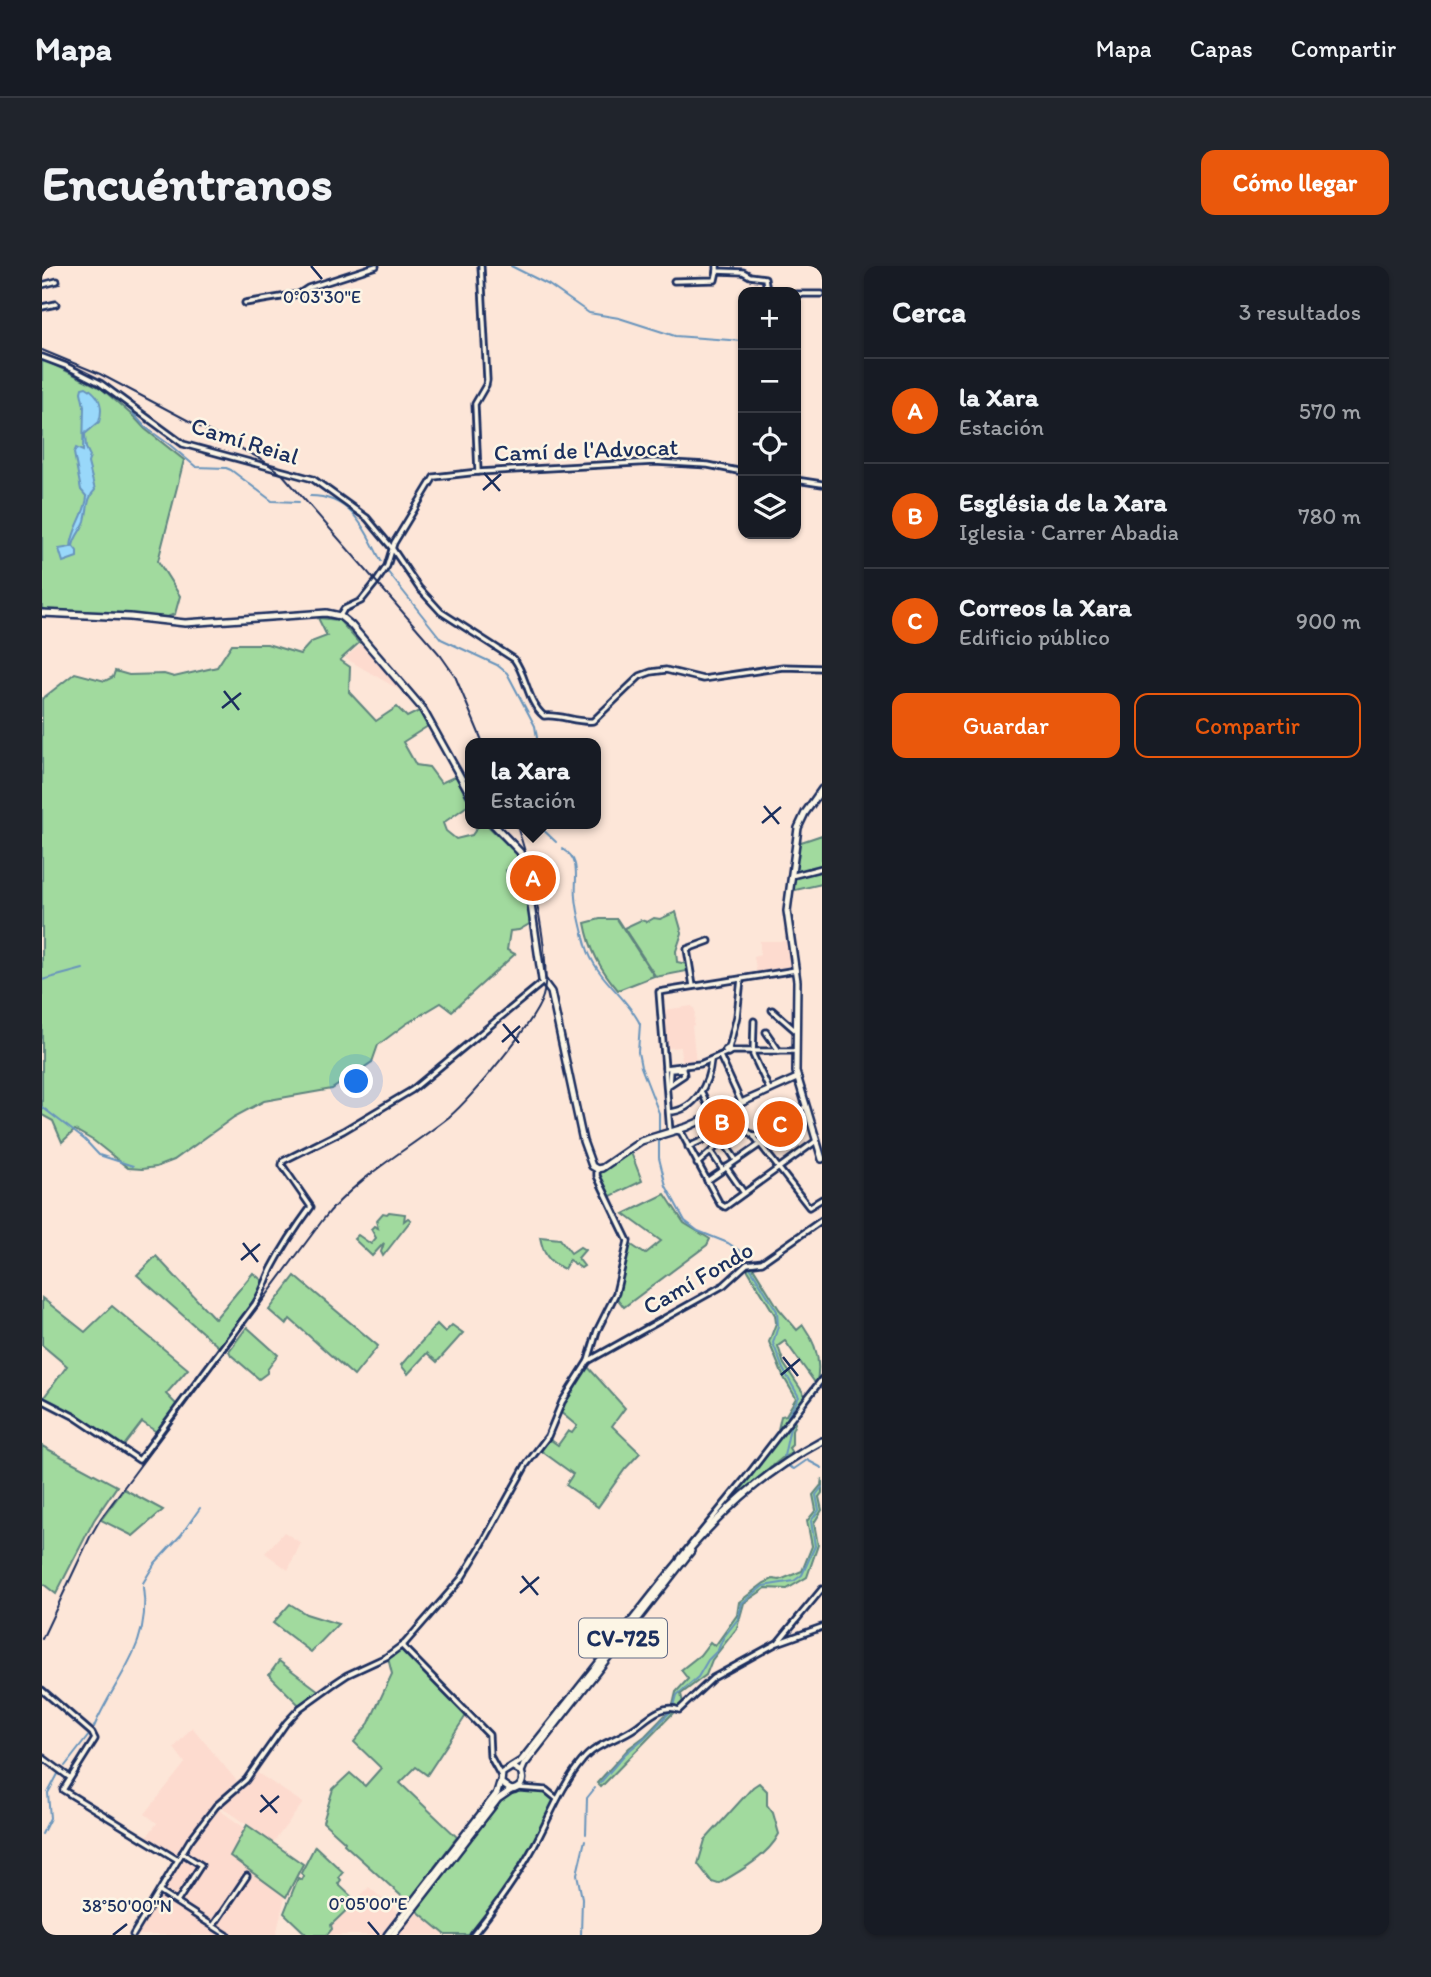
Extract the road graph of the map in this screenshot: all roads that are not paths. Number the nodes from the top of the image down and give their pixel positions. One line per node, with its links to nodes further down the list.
1 (361, 266): 5 (street)
2 (376, 266): 5 (street)
3 (481, 266): 17 (street)
4 (717, 269): 7 (street); 9 (street)
5 (361, 272): 12 (street)
6 (57, 281): 8 (street)
7 (674, 281)
8 (42, 285)
9 (766, 287)
10 (801, 294): 11 (street)
11 (822, 294)
12 (245, 303)
13 (56, 304): 14 (street)
14 (42, 307)
15 (42, 357): 20 (street, Camí Reial)
16 (738, 471): 17 (street, Camí de l'Advocat)
17 (478, 472): 20 (street, Camí de l'Advocat)
18 (801, 481): 19 (street)
19 (822, 484)
20 (392, 548): 22 (street); 23 (street, Camí Reial)
21 (42, 613): 22 (main road)
22 (340, 615): 24 (main road)
23 (822, 668)
24 (465, 784)
25 (822, 789): 28 (main road)
26 (498, 829): 32 (main road)
27 (822, 868): 28 (street)
28 (790, 876): 30 (main road)
29 (709, 941): 33 (street)
30 (796, 970): 31 (street); 36 (main road)
31 (741, 979): 33 (street); 38 (street)
32 (543, 982): 69 (main road); 76 (street)
33 (693, 986): 45 (street)
34 (772, 1010): 36 (street)
35 (754, 1021): 39 (street)
36 (796, 1031): 41 (main road)
37 (766, 1032): 40 (street)
38 (729, 1050): 39 (street); 42 (street)
39 (754, 1051): 40 (street); 48 (street)
40 (779, 1051): 41 (street)
41 (796, 1051): 47 (main road)
42 (720, 1056): 43 (street); 50 (street)
43 (711, 1060): 44 (street); 46 (street)
44 (700, 1064): 45 (street); 46 (street)
45 (667, 1070): 45 (street); 53 (street)
46 (709, 1072): 53 (street)
47 (797, 1078): 48 (main road); 51 (main road)
48 (769, 1090): 50 (main road)
49 (702, 1093): 54 (street)
50 (742, 1102): 52 (main road)
51 (805, 1107): 58 (street); 60 (main road)
52 (726, 1110): 54 (main road); 55 (street)
53 (669, 1112): 56 (street)
54 (713, 1116): 56 (main road)
55 (736, 1125): 57 (street); 58 (street)
56 (675, 1132): 62 (street); 69 (main road)
57 (717, 1132): 59 (street); 62 (street)
58 (754, 1137): 61 (street)
59 (723, 1141): 63 (street); 65 (street)
60 (816, 1141): 64 (main road); 68 (street)
61 (759, 1145): 65 (street); 68 (street)
62 (688, 1147): 66 (street)
63 (711, 1152): 66 (street); 67 (street)
64 (822, 1159)
65 (736, 1160): 67 (street)
66 (697, 1164): 70 (street)
67 (724, 1168): 70 (street); 71 (street)
68 (777, 1168): 71 (street); 72 (street)
69 (597, 1169): 74 (street)
70 (707, 1181): 71 (street)
71 (744, 1193)
72 (822, 1199)
73 (822, 1220): 74 (street, Camí Fondo)
74 (588, 1361): 83 (street)
75 (822, 1379): 79 (street)
76 (42, 1400)
77 (822, 1442): 78 (main road, CV-725)
78 (717, 1518): 79 (main road, CV-725); 88 (main road, CV-725)
79 (676, 1564): 87 (main road, CV-725)
80 (822, 1589): 82 (street)
81 (822, 1627): 82 (street)
82 (777, 1643): 93 (street)
83 (402, 1646): 86 (street); 94 (street)
84 (42, 1690): 89 (street)
85 (42, 1758): 89 (street)
86 (492, 1762): 87 (street); 90 (street)
87 (510, 1768): 88 (main road); 90 (main road, CV-725)
88 (522, 1775): 91 (street); 92 (main road, CV-725)
89 (69, 1777): 95 (street)
90 (500, 1778): 92 (main road); 102 (main road, CV-725)
91 (531, 1788): 92 (street); 93 (street)
92 (514, 1789): 103 (main road, CV-725)
93 (558, 1799): 104 (street)
94 (182, 1853): 95 (street); 98 (street)
95 (178, 1860): 97 (street)
96 (247, 1876): 99 (street)
97 (160, 1892): 98 (street); 100 (street)
98 (177, 1902): 99 (street)
99 (213, 1926): 101 (street)
100 (133, 1935)
101 (227, 1935)
102 (387, 1935)
103 (393, 1935)
104 (473, 1935)

